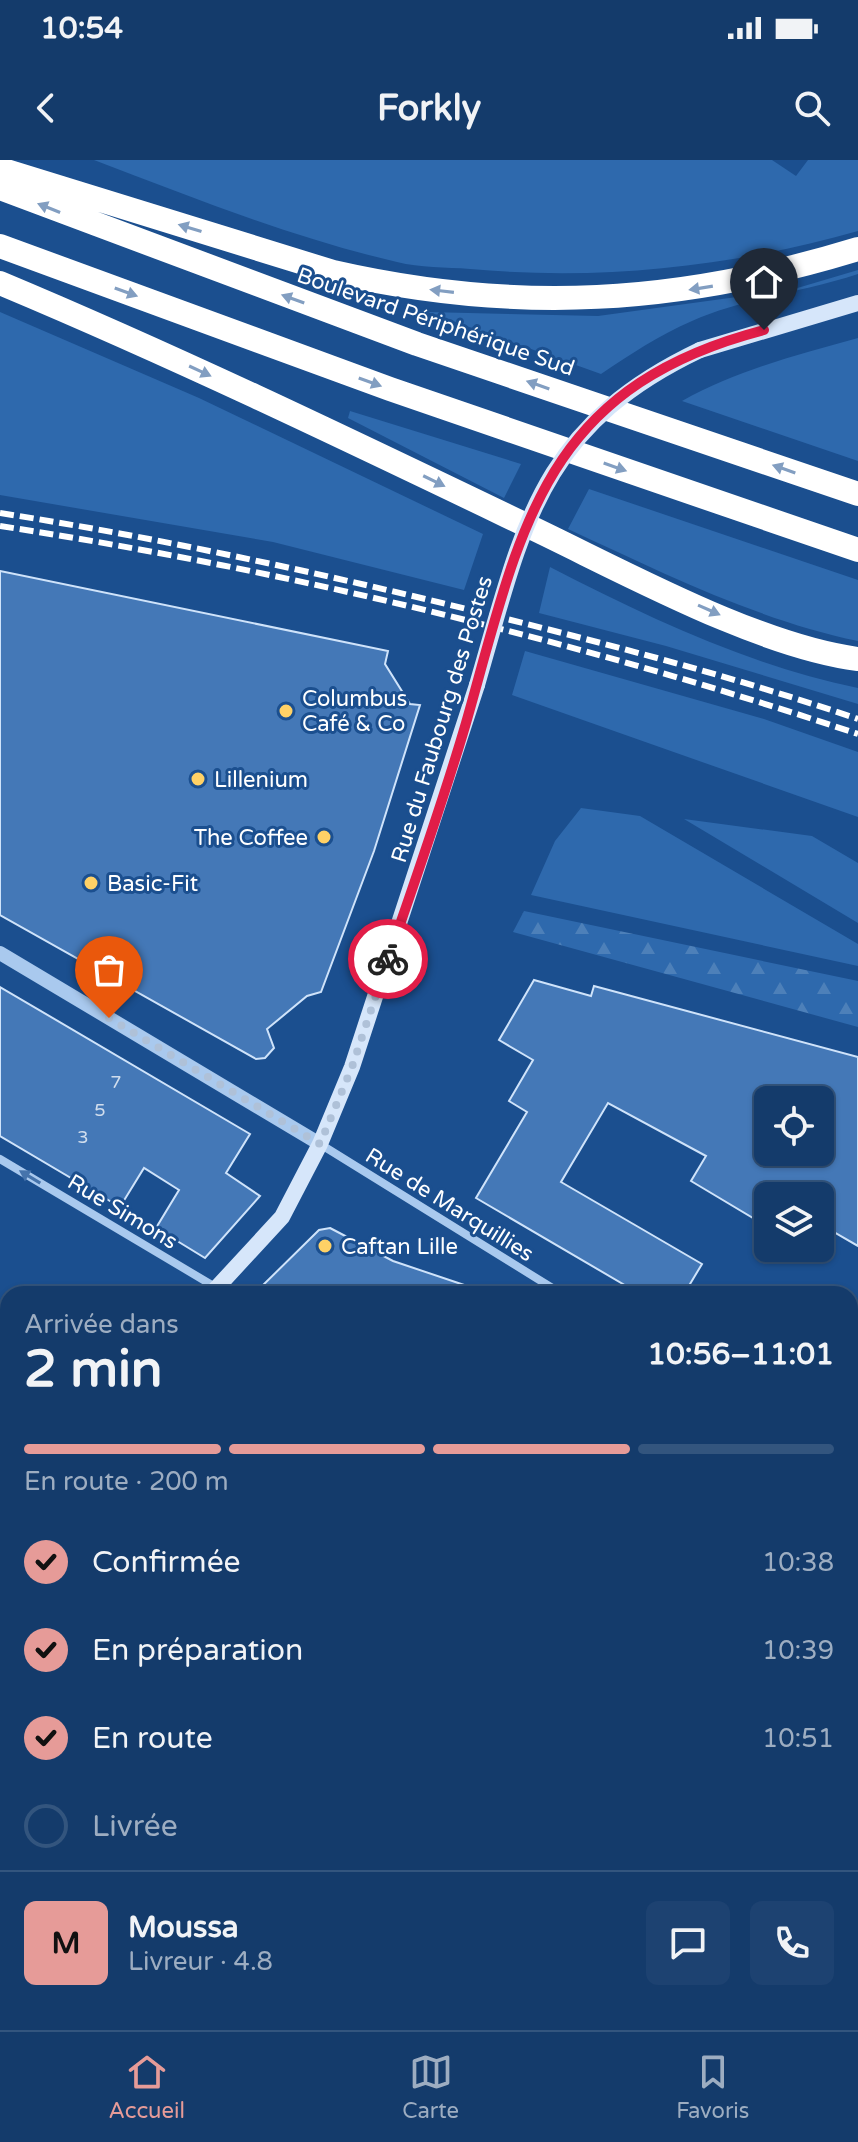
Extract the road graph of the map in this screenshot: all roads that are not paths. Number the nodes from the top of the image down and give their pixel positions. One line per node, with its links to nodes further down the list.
1 (0, 169): 4 (highway, one-way to 1)
2 (0, 188): 7 (highway, Boulevard Périphérique Sud, one-way to 2)
3 (0, 246): 8 (highway, one-way to 8)
4 (858, 249)
5 (0, 283): 9 (highway, one-way to 9)
6 (858, 303): 11 (main road, Rue du Faubourg des Postes, bridge)
7 (858, 494)
8 (858, 550)
9 (858, 659)
10 (0, 953): 11 (street)
11 (320, 1144): 14 (main road, Rue du Faubourg des Postes); 15 (street, Rue de Marquillies)
12 (0, 1159): 13 (street, Rue Simons, one-way to 12)
13 (208, 1286)
14 (223, 1286)
15 (543, 1286)

